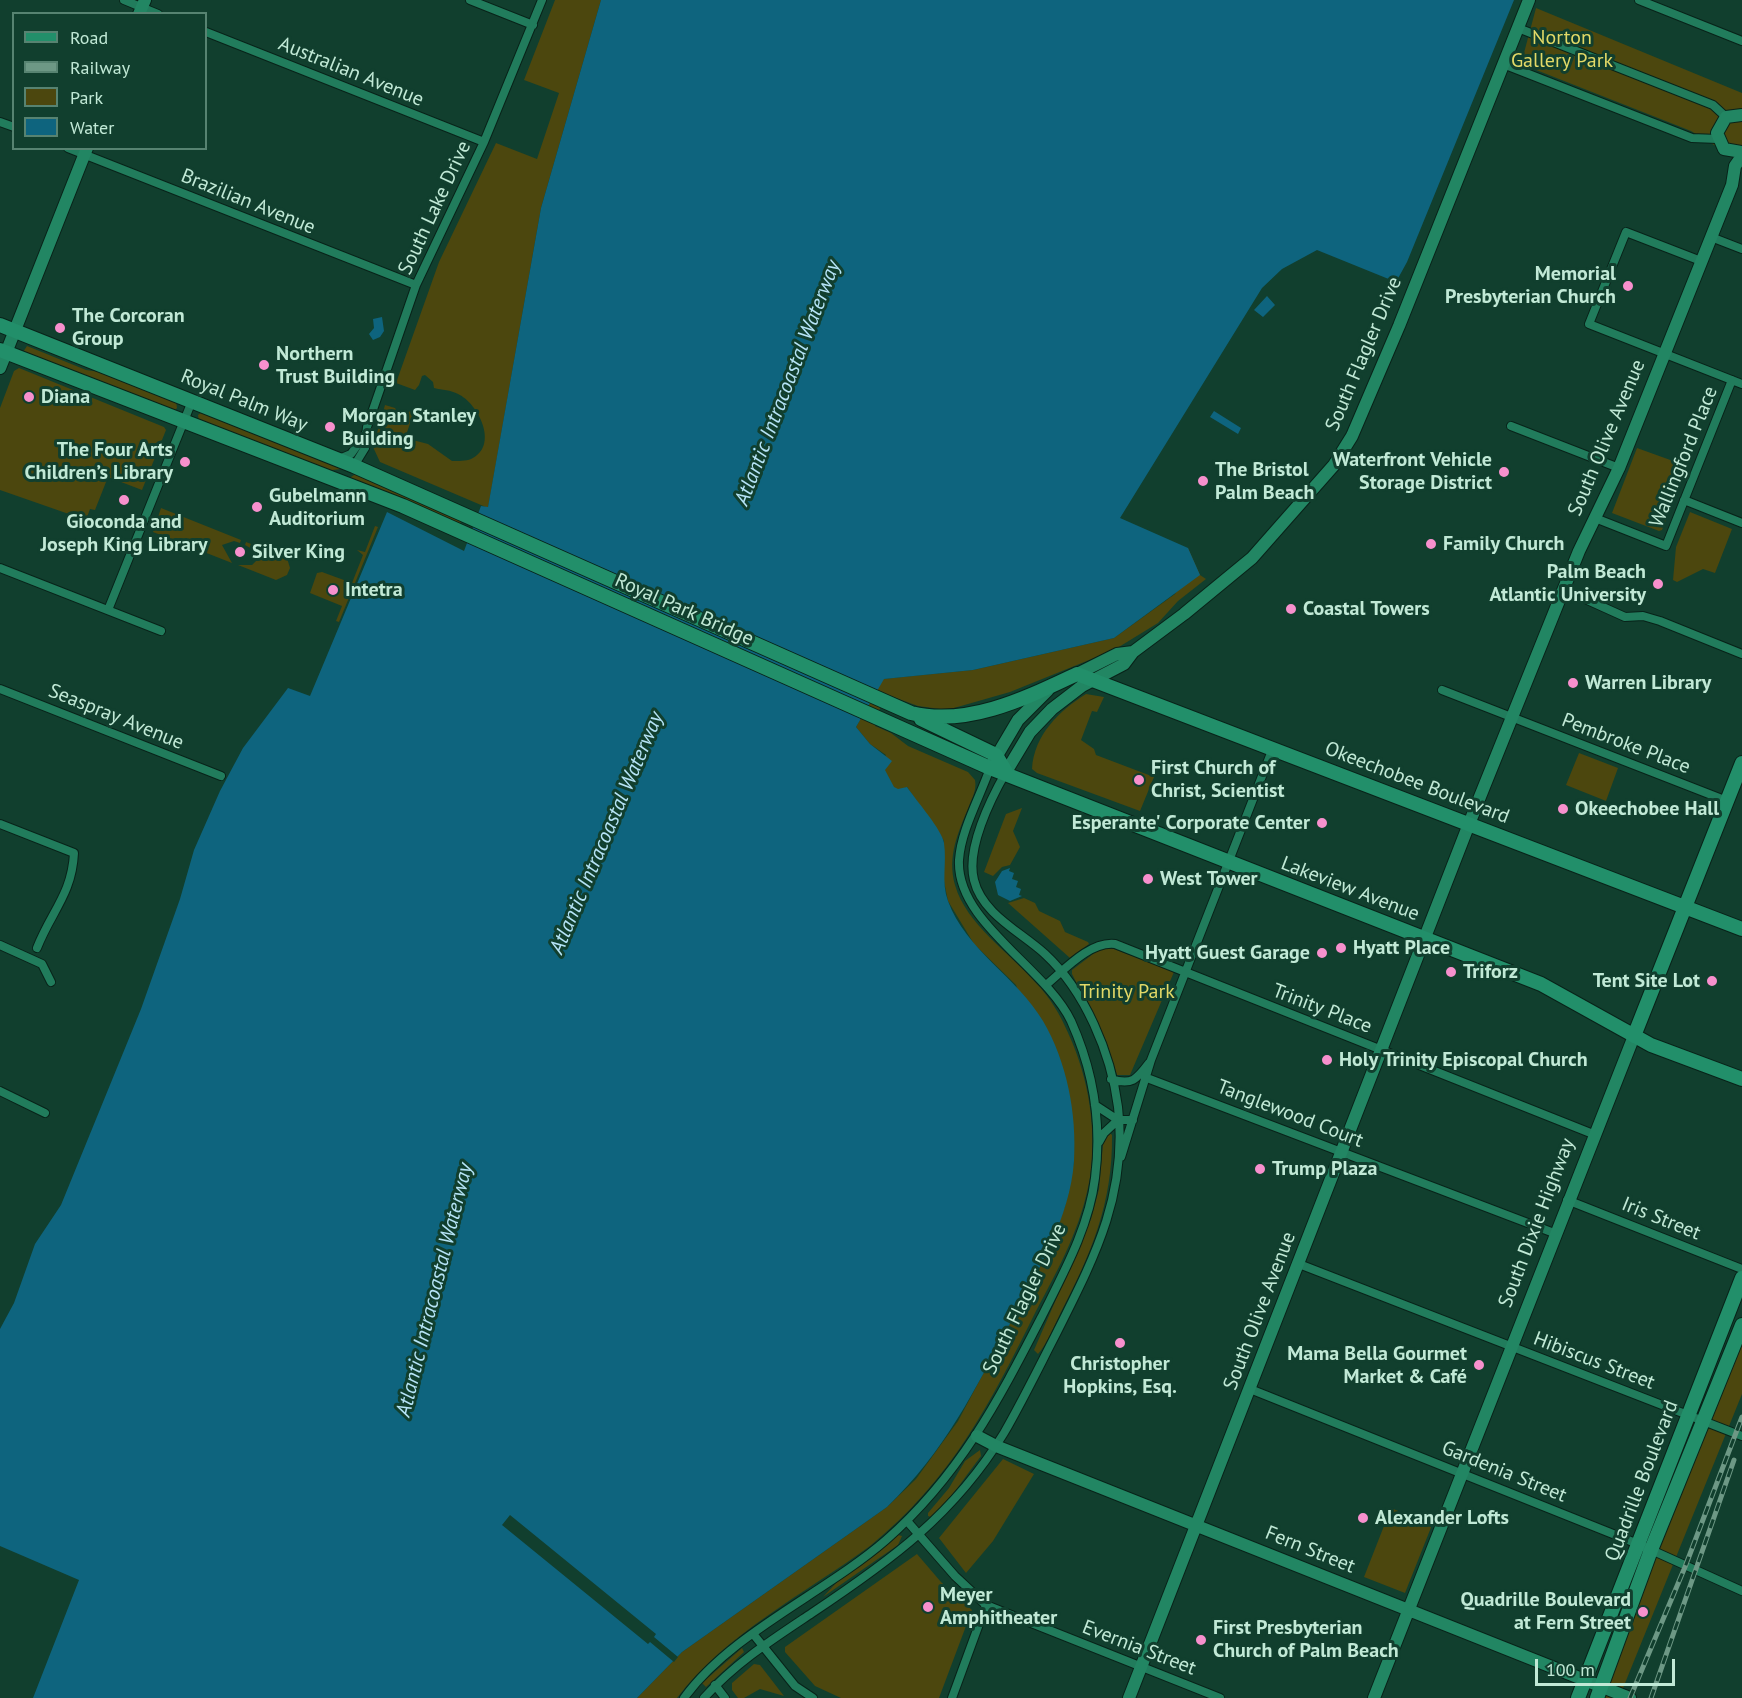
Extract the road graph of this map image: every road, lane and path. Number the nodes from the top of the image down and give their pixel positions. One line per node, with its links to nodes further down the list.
1 (124, 0): 6 (street)
2 (470, 0): 7 (street)
3 (542, 0): 7 (street, South Lake Drive)
4 (1529, 0): 8 (street, South Flagler Drive)
5 (1639, 0): 10 (street)
6 (142, 7)
7 (533, 26): 14 (street, South Lake Drive)
8 (1518, 28): 11 (street, South Flagler Drive); 13 (street)
9 (207, 32): 14 (street, Australian Avenue)
10 (1742, 41)
11 (1503, 64): 15 (street); 46 (street, South Flagler Drive)
12 (1741, 115): 13 (street)
13 (1726, 117): 15 (street)
14 (484, 142): 21 (street, South Lake Drive)
15 (1721, 144): 17 (street, South Olive Avenue)
16 (86, 152): 21 (street, Brazilian Avenue); 23 (street)
17 (1740, 158): 18 (street, South Olive Avenue)
18 (1711, 237): 19 (street); 20 (street, South Olive Avenue)
19 (1742, 249)
20 (1701, 261): 25 (street, South Olive Avenue); 25 (street)
21 (416, 285): 32 (street, South Lake Drive)
22 (0, 325): 23 (main road, Royal Palm Way)
23 (15, 330): 24 (street); 29 (main road, Royal Palm Way)
24 (3, 351): 26 (street); 30 (main road, Royal Palm Way)
25 (1665, 354): 27 (street); 35 (street, South Olive Avenue)
26 (0, 368)
27 (1732, 380): 28 (street); 37 (street, Wallingford Place)
28 (1742, 384)
29 (192, 401): 30 (street); 33 (main road, Royal Palm Way)
30 (183, 422): 36 (main road, Royal Palm Way); 44 (street)
31 (1511, 426): 35 (street)
32 (366, 433): 33 (street, South Lake Drive); 34 (street, South Lake Drive)
33 (338, 459): 34 (main road, Royal Palm Way)
34 (354, 466): 36 (main road); 38 (main road, Royal Palm Way)
35 (1619, 468): 39 (street, South Olive Avenue)
36 (322, 477): 41 (main road, Royal Palm Way)
37 (1684, 500): 39 (street, Wallingford Place); 40 (street)
38 (472, 518): 53 (main road, Royal Park Bridge)
39 (1595, 518): 43 (street, South Olive Avenue)
40 (1742, 523)
41 (465, 534): 56 (main road, Royal Park Bridge)
42 (0, 568): 44 (street)
43 (1563, 589): 47 (street); 54 (street, South Olive Avenue)
44 (108, 610): 45 (street)
45 (161, 631)
46 (1133, 652): 48 (street, South Flagler Drive); 49 (street, South Flagler Drive)
47 (1742, 654)
48 (1077, 674): 49 (main road, Okeechobee Boulevard); 50 (main road, South Flagler Drive)
49 (1094, 680): 55 (main road, Okeechobee Boulevard); 58 (street, South Flagler Drive)
50 (1054, 685): 53 (main road); 56 (street, South Flagler Drive)
51 (0, 689): 59 (street, Seaspray Avenue)
52 (1442, 690): 54 (street, Pembroke Place)
53 (911, 713): 56 (main road)
54 (1512, 717): 60 (street, Pembroke Place); 62 (street, South Olive Avenue)
55 (1273, 748): 62 (main road, Okeechobee Boulevard); 63 (street)
56 (993, 762): 58 (main road); 72 (street, South Flagler Drive)
57 (1742, 764): 60 (main road, South Dixie Highway)
58 (1006, 772): 63 (main road, Lakeview Avenue); 69 (street, South Flagler Drive)
59 (221, 776)
60 (1727, 801): 64 (main road, South Dixie Highway)
61 (0, 824): 68 (street)
62 (1469, 824): 64 (main road, Okeechobee Boulevard); 66 (street, South Olive Avenue)
63 (1229, 863): 66 (main road, Lakeview Avenue); 70 (street)
64 (1684, 906): 65 (main road, Okeechobee Boulevard); 73 (main road, South Dixie Highway)
65 (1742, 929)
66 (1425, 938): 73 (main road, Lakeview Avenue); 74 (street, South Olive Avenue)
67 (0, 945): 71 (street)
68 (37, 948)
69 (1062, 972): 70 (street, Trinity Place); 72 (street, Trinity Place); 77 (street, South Flagler Drive)
70 (1188, 973): 74 (street, Trinity Place); 75 (street)
71 (51, 982)
72 (1046, 985): 80 (street, South Flagler Drive)
73 (1634, 1036): 78 (main road, Lakeview Avenue); 84 (street, South Dixie Highway)
74 (1382, 1050): 84 (street, Trinity Place); 86 (street, South Olive Avenue)
75 (1151, 1060): 76 (street); 77 (street)
76 (1147, 1078): 83 (street); 86 (street, Tanglewood Court)
77 (1111, 1079): 82 (street, South Flagler Drive)
78 (1742, 1079)
79 (0, 1091): 81 (street)
80 (1095, 1106): 82 (street); 85 (street, South Flagler Drive)
81 (45, 1113)
82 (1118, 1120): 83 (street); 85 (street); 87 (street, South Flagler Drive)
83 (1133, 1120): 87 (street)
84 (1593, 1134): 88 (street, South Dixie Highway)
85 (1097, 1144): 98 (street, South Flagler Drive)
86 (1343, 1151): 89 (street, Tanglewood Court); 90 (street, South Olive Avenue)
87 (1119, 1161): 100 (street, South Flagler Drive)
88 (1567, 1200): 89 (street, South Dixie Highway); 91 (street, Iris Street)
89 (1554, 1233): 94 (street, South Dixie Highway)
90 (1299, 1264): 94 (street, Hibiscus Street); 95 (street, South Olive Avenue)
91 (1742, 1269)
92 (1742, 1278): 96 (main road, Quadrille Boulevard)
93 (1742, 1325): 97 (main road, Quadrille Boulevard)
94 (1510, 1346): 96 (street, Hibiscus Street); 101 (street, South Dixie Highway)
95 (1250, 1389): 101 (street, Gardenia Street); 103 (street, South Olive Avenue)
96 (1689, 1416): 97 (street, Hibiscus Street); 105 (main road, Quadrille Boulevard)
97 (1704, 1422): 99 (street, Hibiscus Street); 105 (main road, Quadrille Boulevard)
98 (977, 1436): 100 (street, Fern Street); 102 (street, South Flagler Drive)
99 (1742, 1436)
100 (996, 1446): 103 (street, Fern Street); 104 (street, South Flagler Drive)
101 (1461, 1473): 105 (street, Gardenia Street); 108 (street, South Dixie Highway)
102 (907, 1521): 104 (street, Evernia Street); 109 (street, South Flagler Drive)
103 (1197, 1524): 108 (street, Fern Street); 111 (street, South Olive Avenue)
104 (919, 1536): 107 (street, Evernia Street); 110 (street, South Flagler Drive)
105 (1645, 1547): 106 (street, Gardenia Street); 112 (main road, Quadrille Boulevard); 114 (main road, Quadrille Boulevard)
106 (1742, 1591)
107 (987, 1605): 111 (street, Evernia Street); 119 (street)
108 (1408, 1610): 112 (street, Fern Street); 122 (street, South Dixie Highway)
109 (754, 1635): 110 (street); 115 (street, South Flagler Drive)
110 (761, 1646): 113 (street, South Flagler Drive); 118 (street)
111 (1142, 1666): 120 (street, South Olive Avenue); 121 (street, Evernia Street)
112 (1586, 1679): 114 (street, Fern Street); 123 (main road, Quadrille Boulevard)
113 (715, 1685): 116 (street, South Flagler Drive); 117 (street)
114 (1599, 1692): 124 (street, Fern Street)
115 (684, 1698)
116 (704, 1698)
117 (725, 1698)
118 (813, 1698)
119 (952, 1698)
120 (1129, 1698)
121 (1220, 1698)
122 (1374, 1698)
123 (1578, 1698)
124 (1630, 1698)

